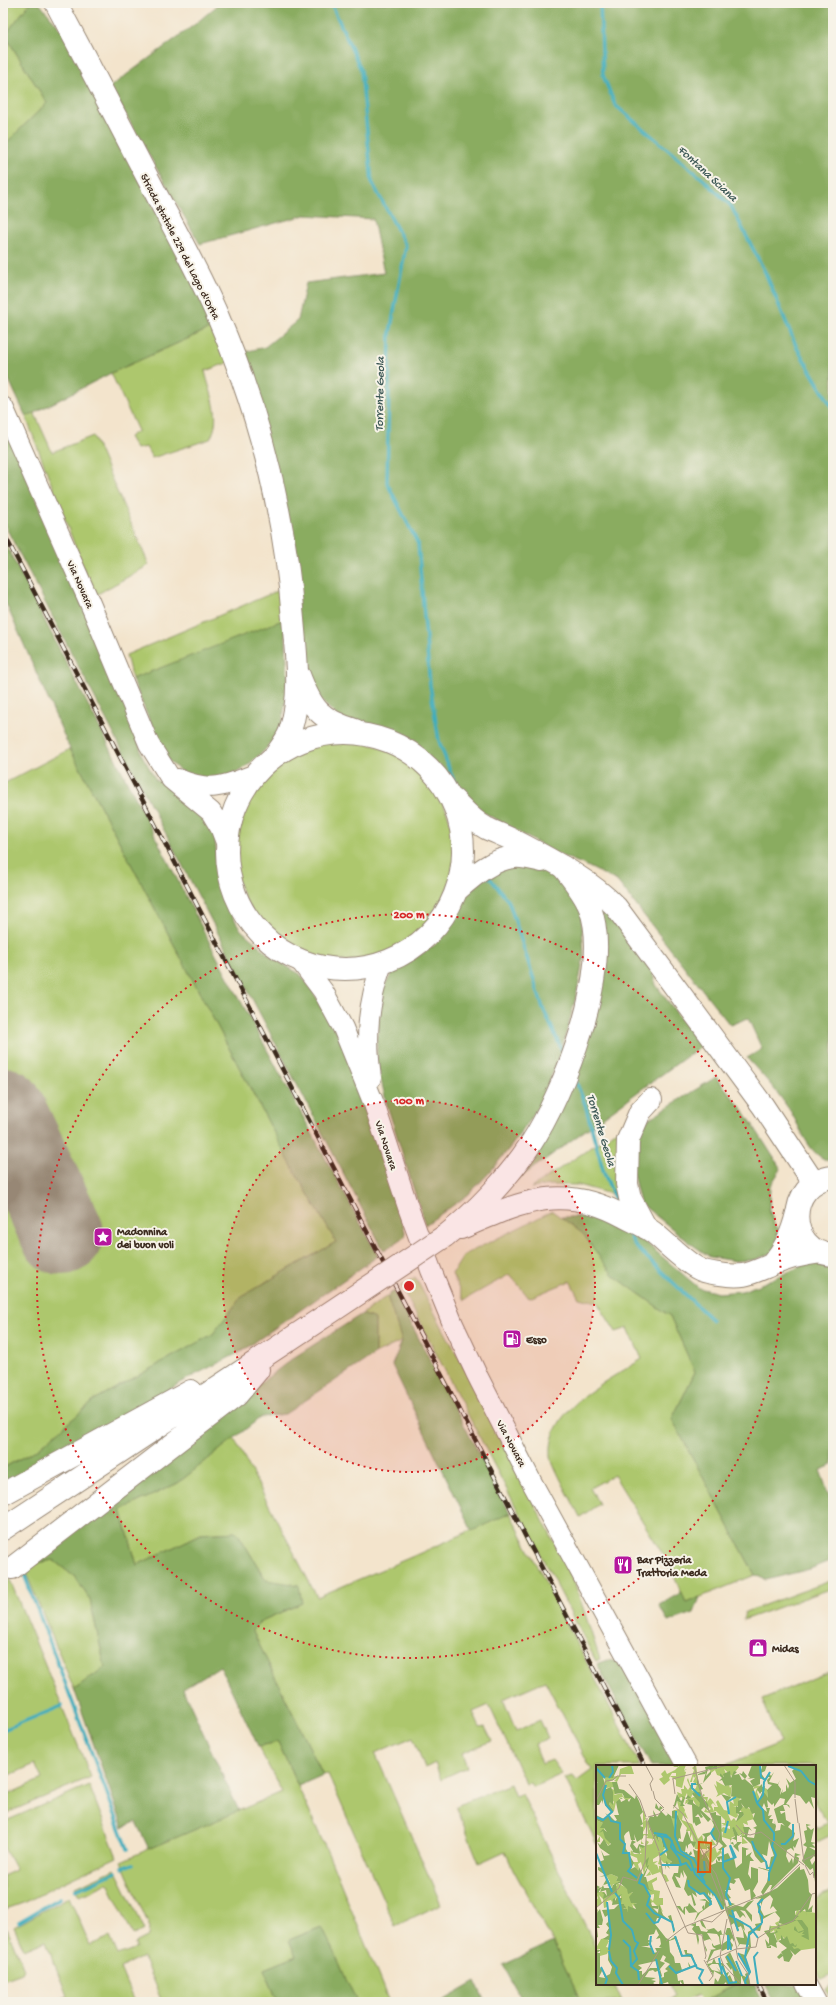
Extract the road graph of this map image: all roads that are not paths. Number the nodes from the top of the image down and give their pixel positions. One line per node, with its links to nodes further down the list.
1 (56, 3): 3 (main road, Strada statale 229 del Lago d'Orta)
2 (3, 407): 6 (main road, Via Novara)
3 (297, 668): 4 (main road, Strada statale 229 del Lago d'Orta); 5 (main road, Strada statale 229 del Lago d'Orta)
4 (368, 735): 5 (main road); 8 (main road)
5 (276, 756): 7 (main road)
6 (158, 761): 7 (main road); 9 (main road)
7 (256, 774): 9 (main road)
8 (451, 798): 10 (main road); 11 (main road)
9 (228, 846): 12 (main road)
10 (559, 865): 11 (main road); 16 (main road); 19 (main road)
11 (457, 890): 13 (main road)
12 (299, 959): 13 (main road); 15 (main road, Via Novara)
13 (382, 963): 15 (main road, Via Novara)
14 (651, 1100): 18 (main road)
15 (374, 1104): 26 (main road, Via Novara)
16 (824, 1180): 17 (main road)
17 (797, 1213): 20 (main road); 21 (main road)
18 (646, 1228): 19 (main road); 21 (main road)
19 (447, 1235): 22 (main road, bridge)
20 (827, 1253): 21 (main road)
21 (771, 1265)
22 (269, 1354): 23 (main road); 24 (main road); 25 (main road)
23 (3, 1494)
24 (3, 1529)
25 (12, 1568)
26 (686, 1765)
27 (807, 1985): 28 (main road)
28 (816, 2002)

